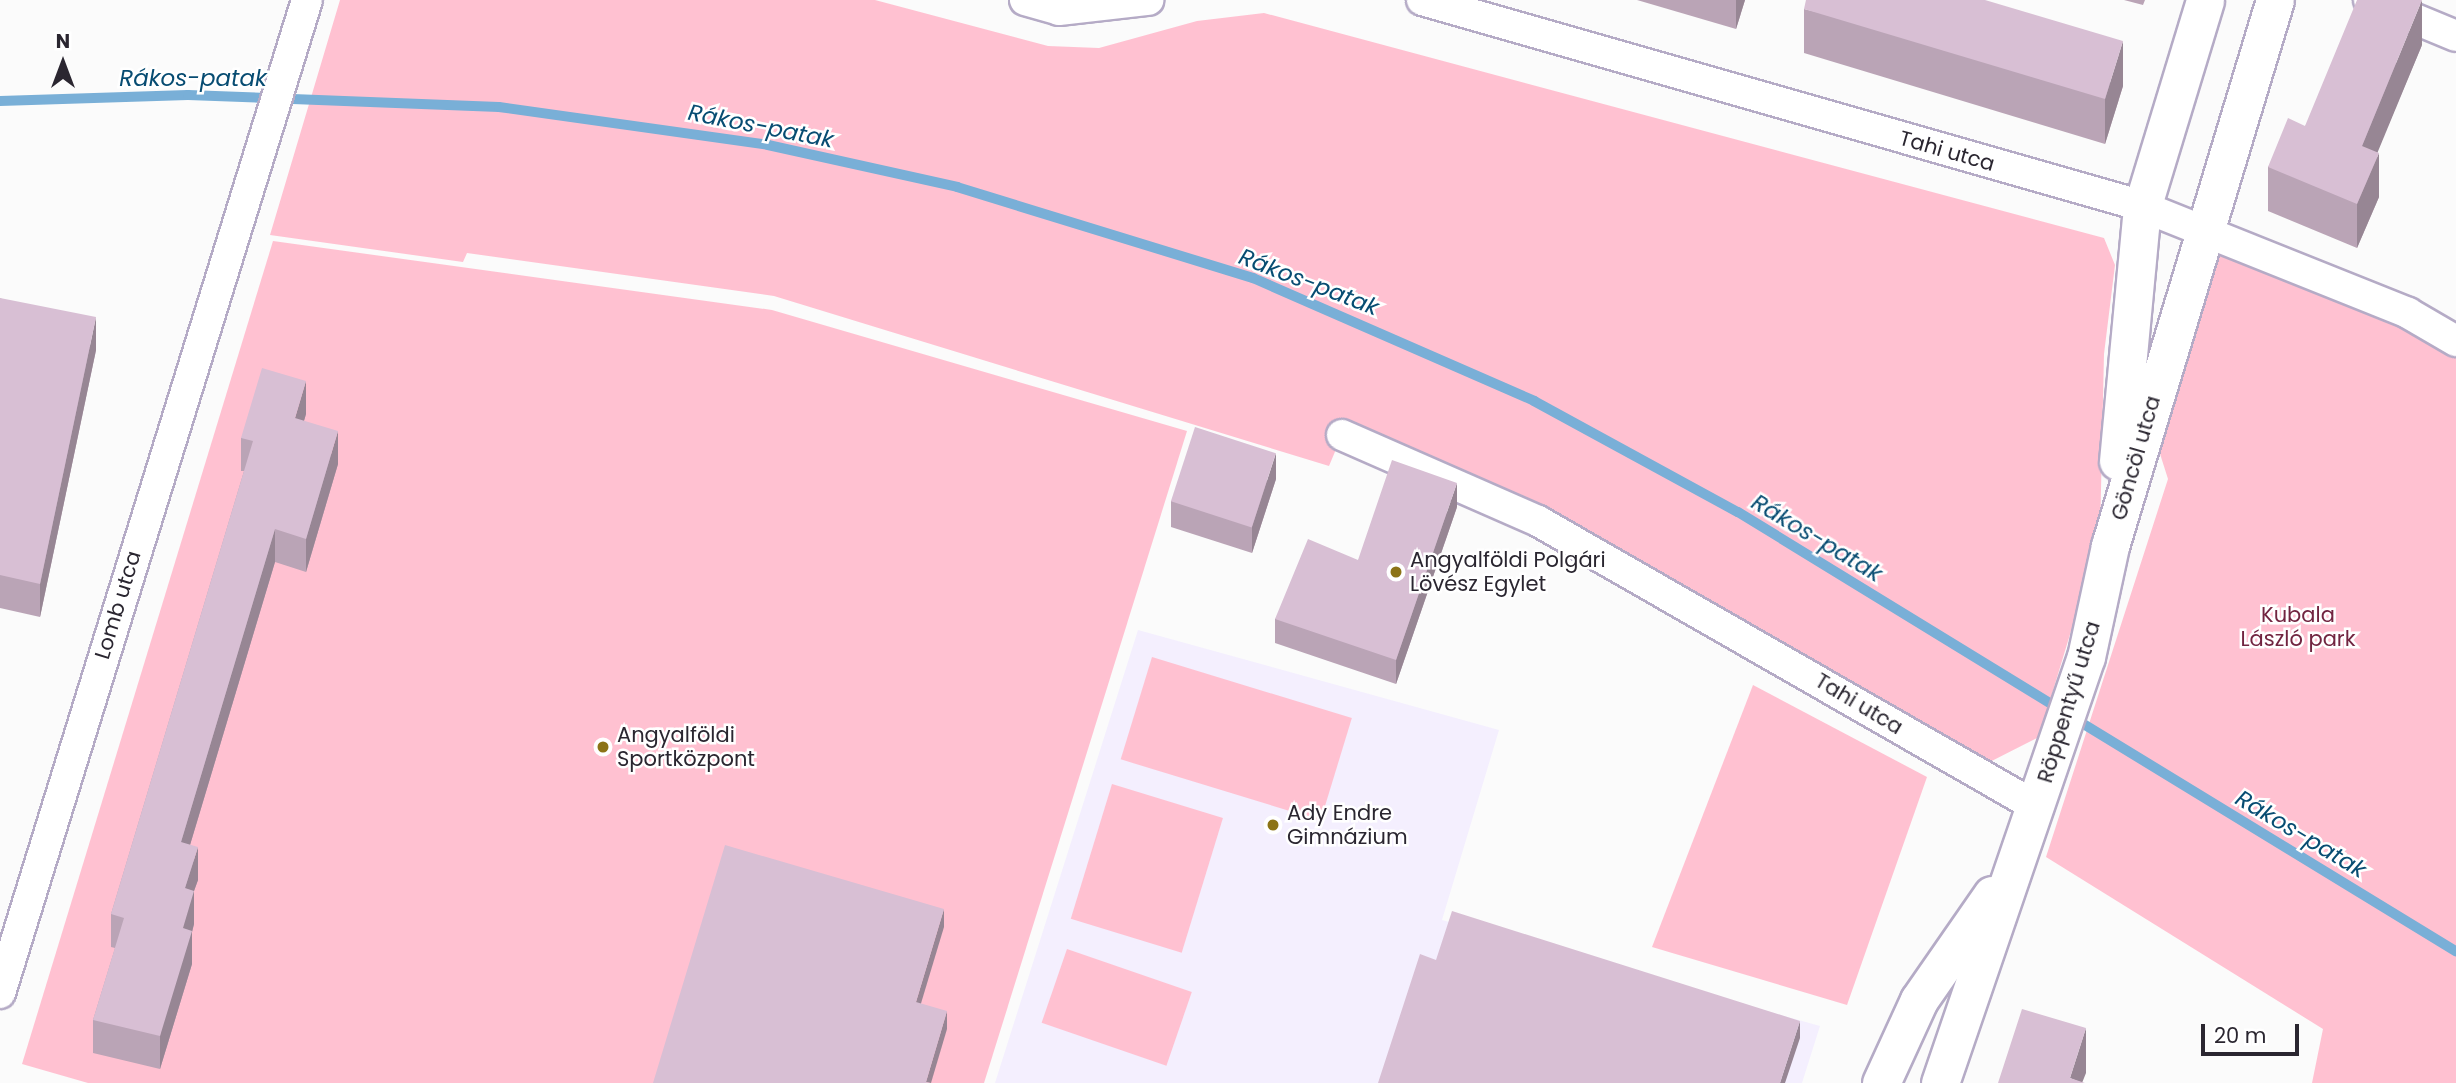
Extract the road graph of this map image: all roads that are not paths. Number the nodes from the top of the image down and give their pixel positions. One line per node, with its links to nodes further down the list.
1 (307, 0): 16 (street, Lomb utca)
2 (1025, 0): 3 (street)
3 (1148, 0)
4 (1422, 0): 9 (street, Tahi utca)
5 (2205, 0): 9 (street, Göncöl utca)
6 (2275, 0): 10 (street, Göncöl utca)
7 (2369, 0): 8 (street)
8 (2456, 36)
9 (2143, 208): 10 (street, Tahi utca); 13 (street, Göncöl utca)
10 (2204, 228): 11 (street, Tahi utca); 13 (street, Göncöl utca)
11 (2456, 341)
12 (1342, 435): 14 (street, Tahi utca)
13 (2110, 545): 14 (street, Röppentyű utca)
14 (2037, 807): 15 (street, Röppentyű utca)
15 (2018, 856): 17 (street, Röppentyű utca); 18 (street, Röppentyű utca)
16 (0, 993)
17 (1881, 1083)
18 (1940, 1083)

